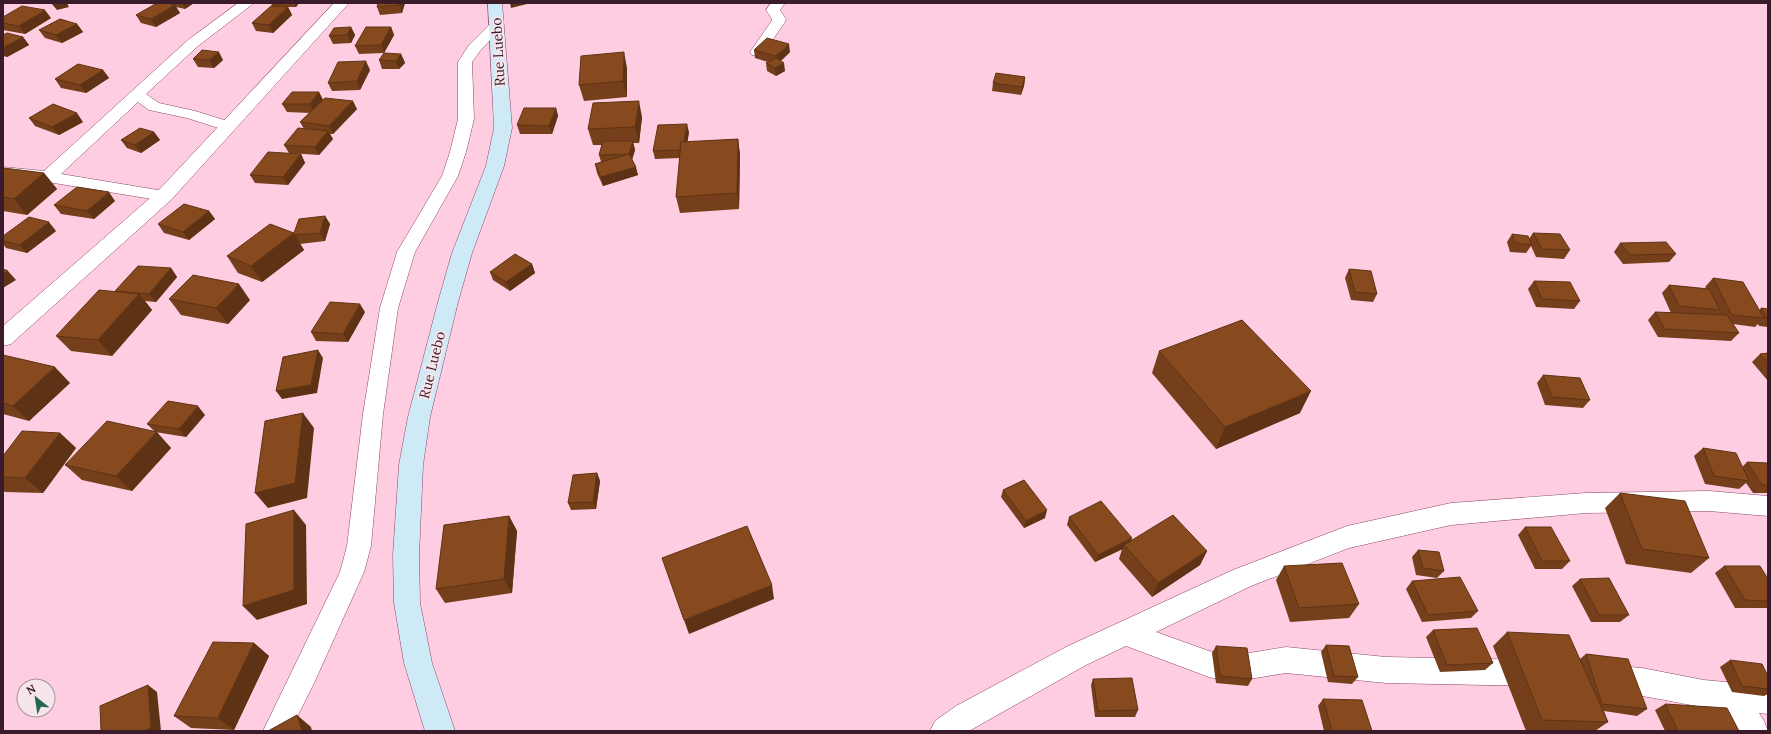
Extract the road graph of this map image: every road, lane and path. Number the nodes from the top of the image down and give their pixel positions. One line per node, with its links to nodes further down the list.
1 (247, 3): 7 (lane)
2 (342, 3): 8 (street)
3 (495, 3): 5 (street, Rue Luebo)
4 (778, 3): 6 (lane)
5 (496, 25): 17 (lane); 18 (street, Rue Luebo)
6 (757, 52)
7 (137, 95): 8 (lane); 10 (lane)
8 (228, 126): 11 (street)
9 (5, 173): 10 (lane)
10 (48, 177): 11 (lane)
11 (164, 196): 12 (street)
12 (3, 338)
13 (1768, 506): 14 (street)
14 (1125, 633): 15 (street); 19 (street)
15 (1731, 697): 16 (street); 20 (street)
16 (1768, 700)
17 (276, 731)
18 (440, 731)
19 (944, 731)
20 (1754, 731)

